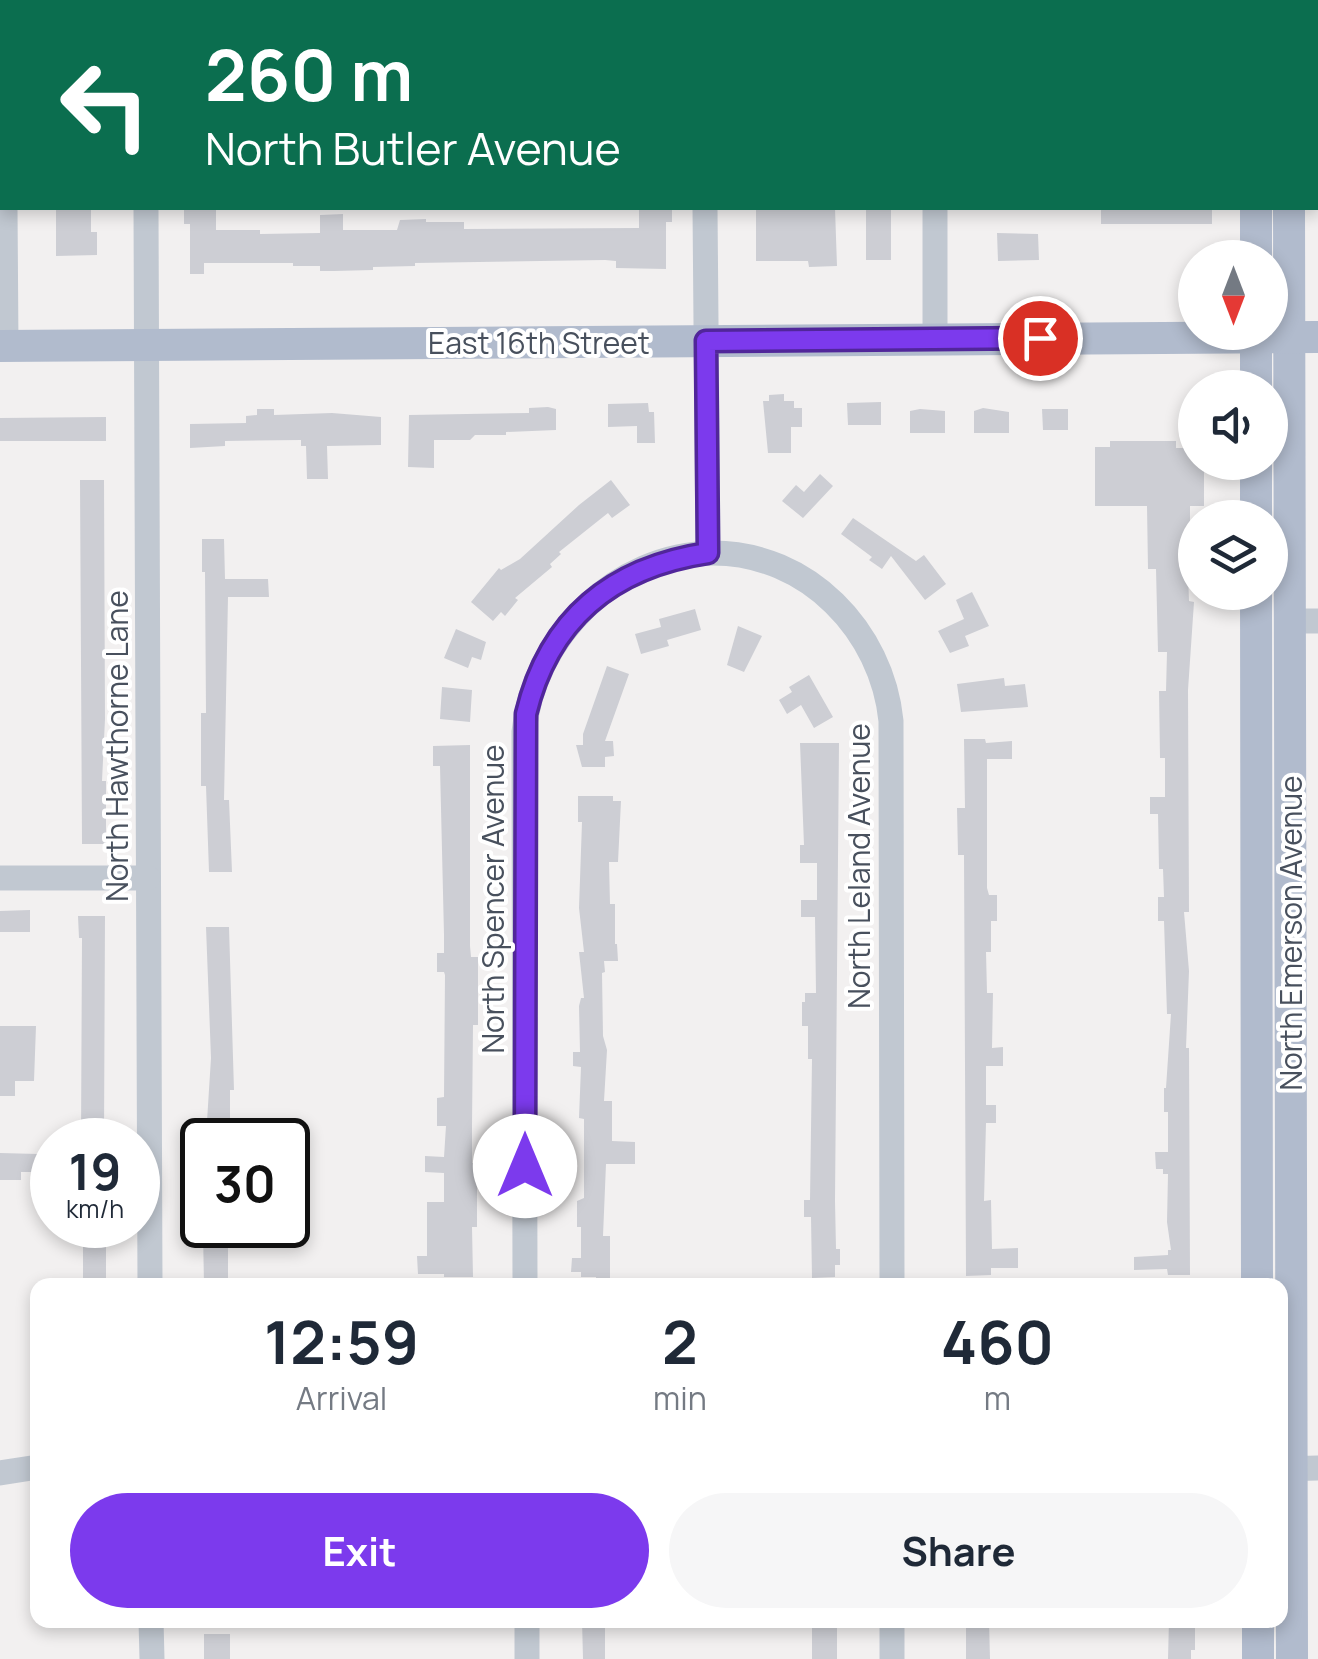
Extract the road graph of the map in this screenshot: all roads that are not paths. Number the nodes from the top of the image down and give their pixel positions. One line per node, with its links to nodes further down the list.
1 (5, 210): 13 (street)
2 (146, 210): 12 (street, North Hawthorne Lane)
3 (705, 210): 11 (street)
4 (935, 210): 10 (street)
5 (1256, 210): 7 (main road)
6 (1289, 210): 9 (main road, North Emerson Avenue)
7 (1256, 240)
8 (1178, 336): 10 (main road, East 16th Street)
9 (1304, 337): 16 (main road, North Emerson Avenue)
10 (935, 339): 11 (main road, East 16th Street)
11 (706, 341): 12 (main road, East 16th Street); 14 (street)
12 (147, 345): 13 (main road, East 16th Street); 18 (street, North Hawthorne Lane)
13 (3, 346)
14 (708, 553): 20 (street, North Spencer Avenue); 21 (street, North Leland Avenue)
15 (1256, 610): 22 (main road, North Emerson Avenue)
16 (1304, 621): 24 (main road, North Emerson Avenue)
17 (0, 878): 18 (street)
18 (148, 878): 19 (street, North Hawthorne Lane)
19 (150, 1278)
20 (525, 1278)
21 (892, 1278)
22 (1258, 1278)
23 (30, 1468): 25 (street)
24 (1297, 1469): 34 (main road, North Emerson Avenue)
25 (0, 1473)
26 (152, 1628): 30 (street)
27 (527, 1628): 31 (street)
28 (892, 1628): 32 (street)
29 (1258, 1628): 33 (main road)
30 (152, 1659)
31 (527, 1659)
32 (892, 1659)
33 (1258, 1659)
34 (1292, 1659)

